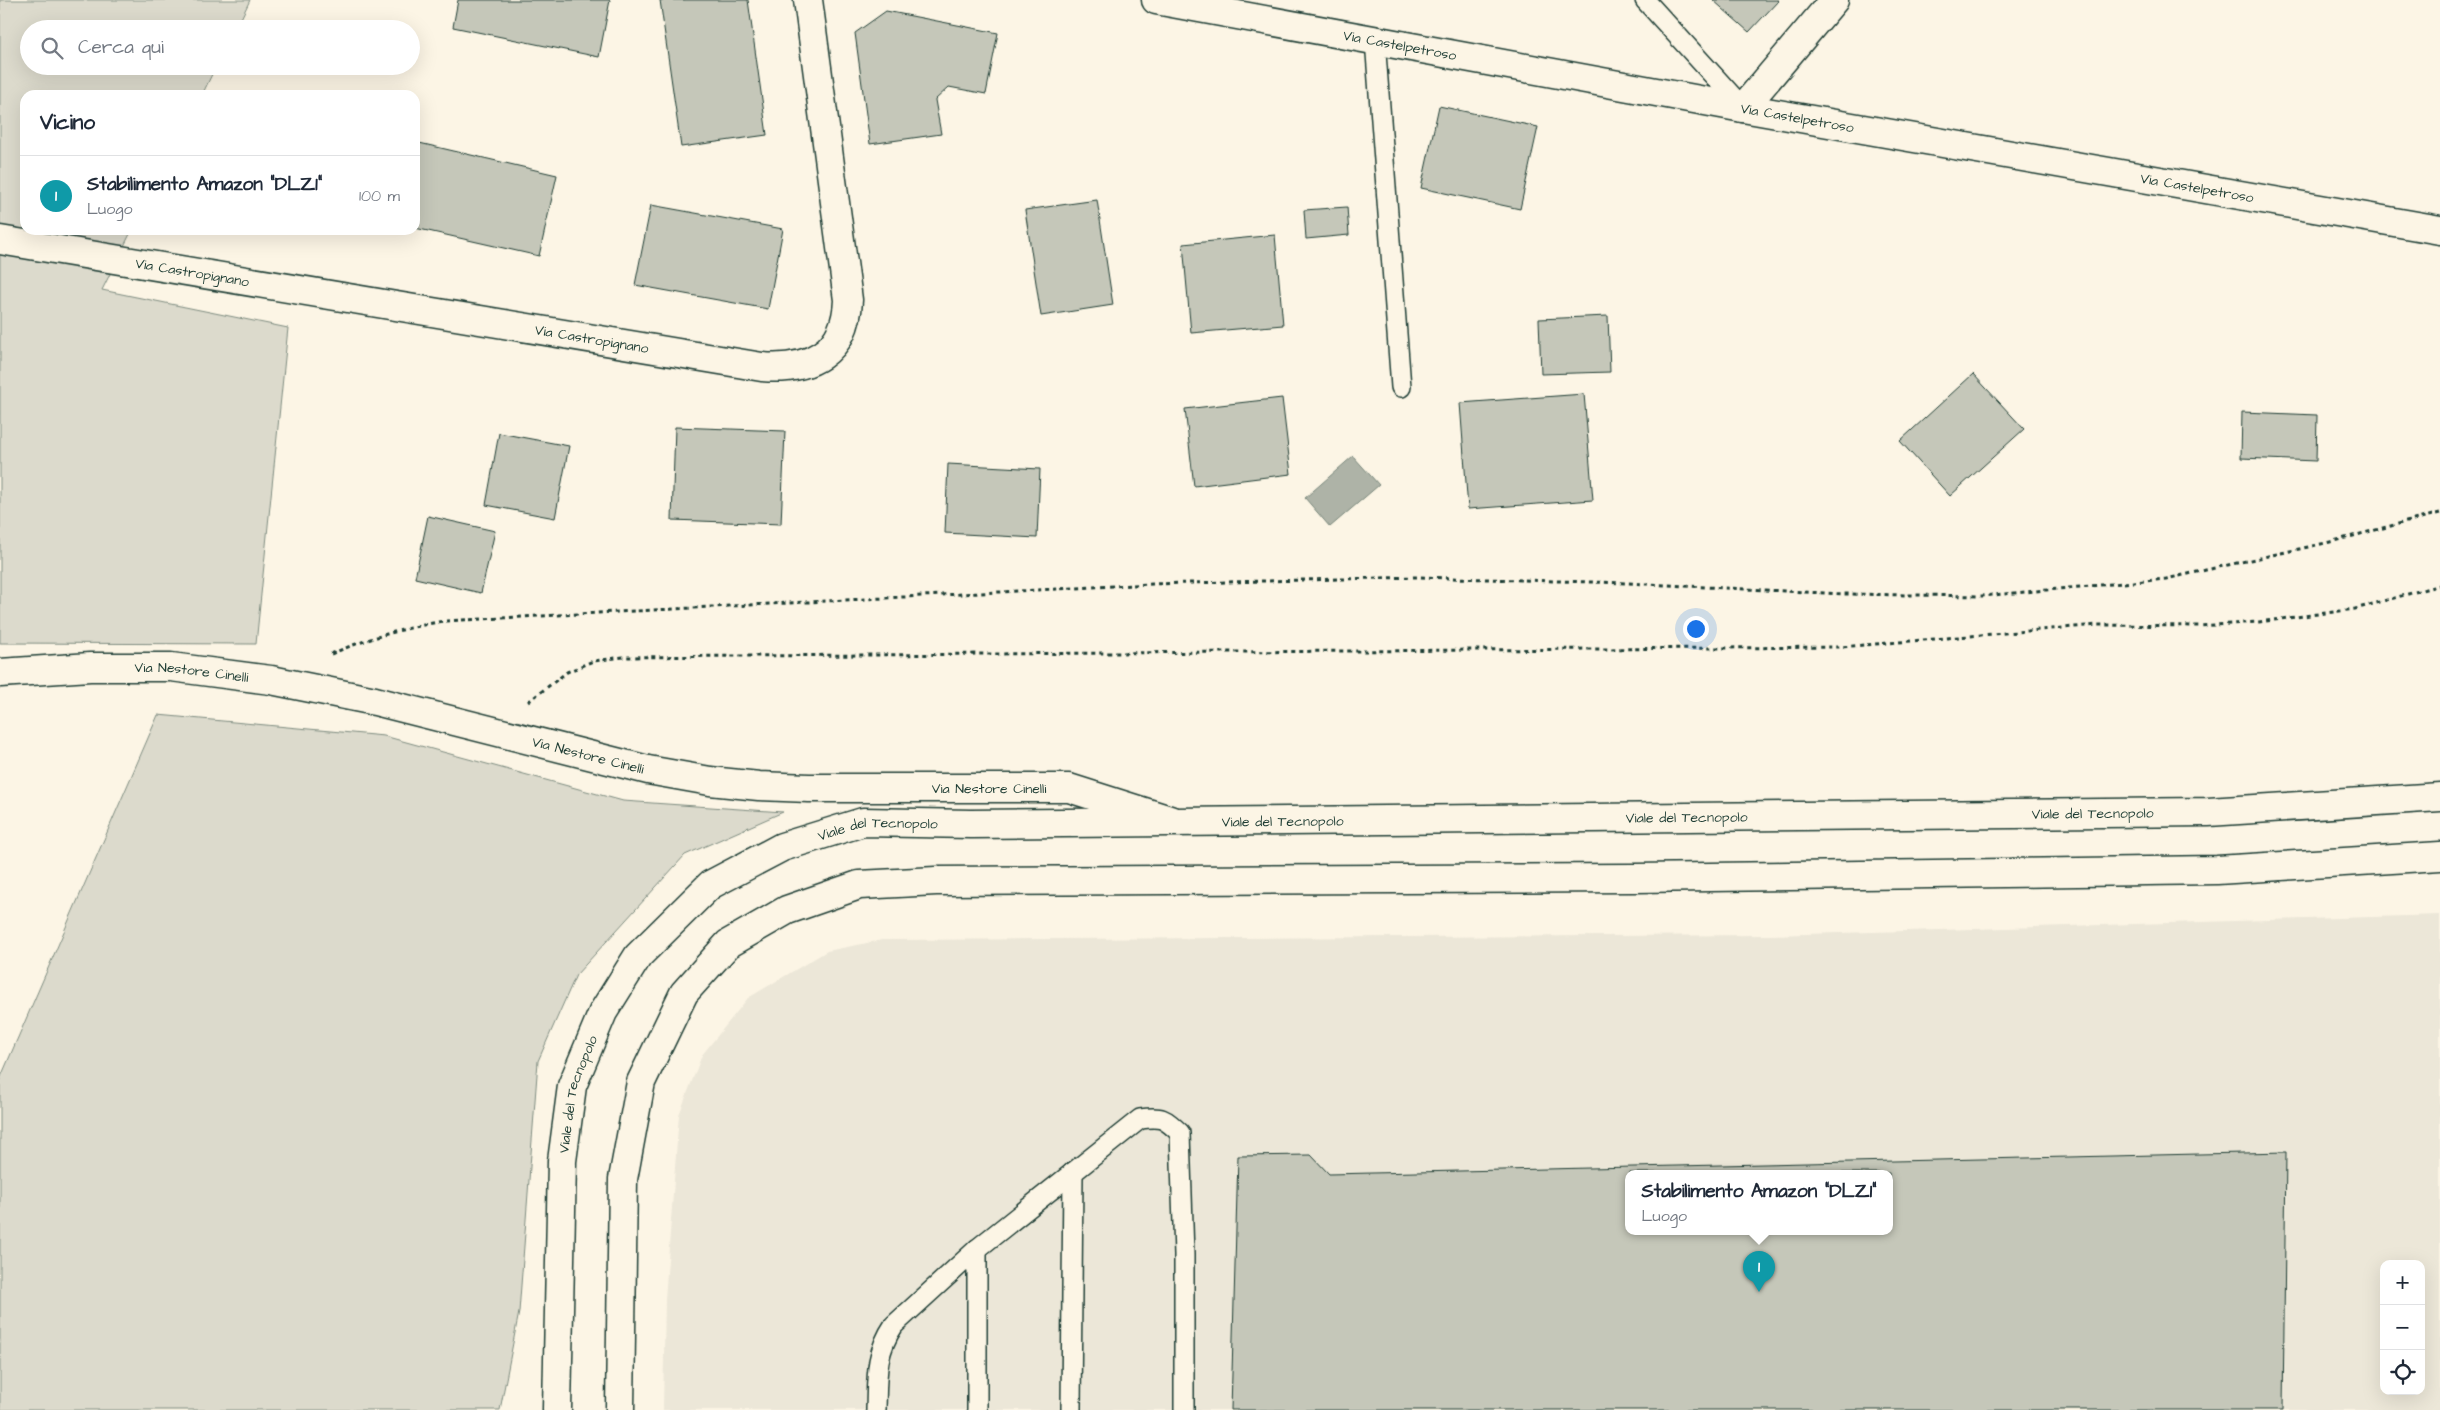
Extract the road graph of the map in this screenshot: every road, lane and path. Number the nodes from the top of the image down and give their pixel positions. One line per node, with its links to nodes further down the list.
1 (808, 0): 8 (main road, Via Castropignano)
2 (1156, 0): 5 (main road, Via Castelpetroso)
3 (1645, 0): 6 (lane)
4 (1834, 0): 6 (main road)
5 (1374, 40): 6 (main road, Via Castelpetroso); 9 (lane)
6 (1743, 108): 7 (main road, Via Castelpetroso)
7 (2438, 227)
8 (0, 240)
9 (1401, 387)
10 (2440, 513): 12 (path)
11 (2440, 586): 14 (path)
12 (322, 658)
13 (0, 673): 14 (main road, Via Nestore Cinelli)
14 (502, 733): 16 (main road, Via Nestore Cinelli)
15 (2440, 797): 16 (main road, Viale del Tecnopolo)
16 (1176, 822): 20 (main road, Viale del Tecnopolo)
17 (2440, 856): 21 (main road)
18 (1073, 1172): 19 (lane); 24 (lane); 25 (lane)
19 (978, 1249): 22 (lane); 23 (lane)
20 (557, 1410)
21 (620, 1410)
22 (876, 1410)
23 (977, 1410)
24 (1071, 1410)
25 (1184, 1410)

